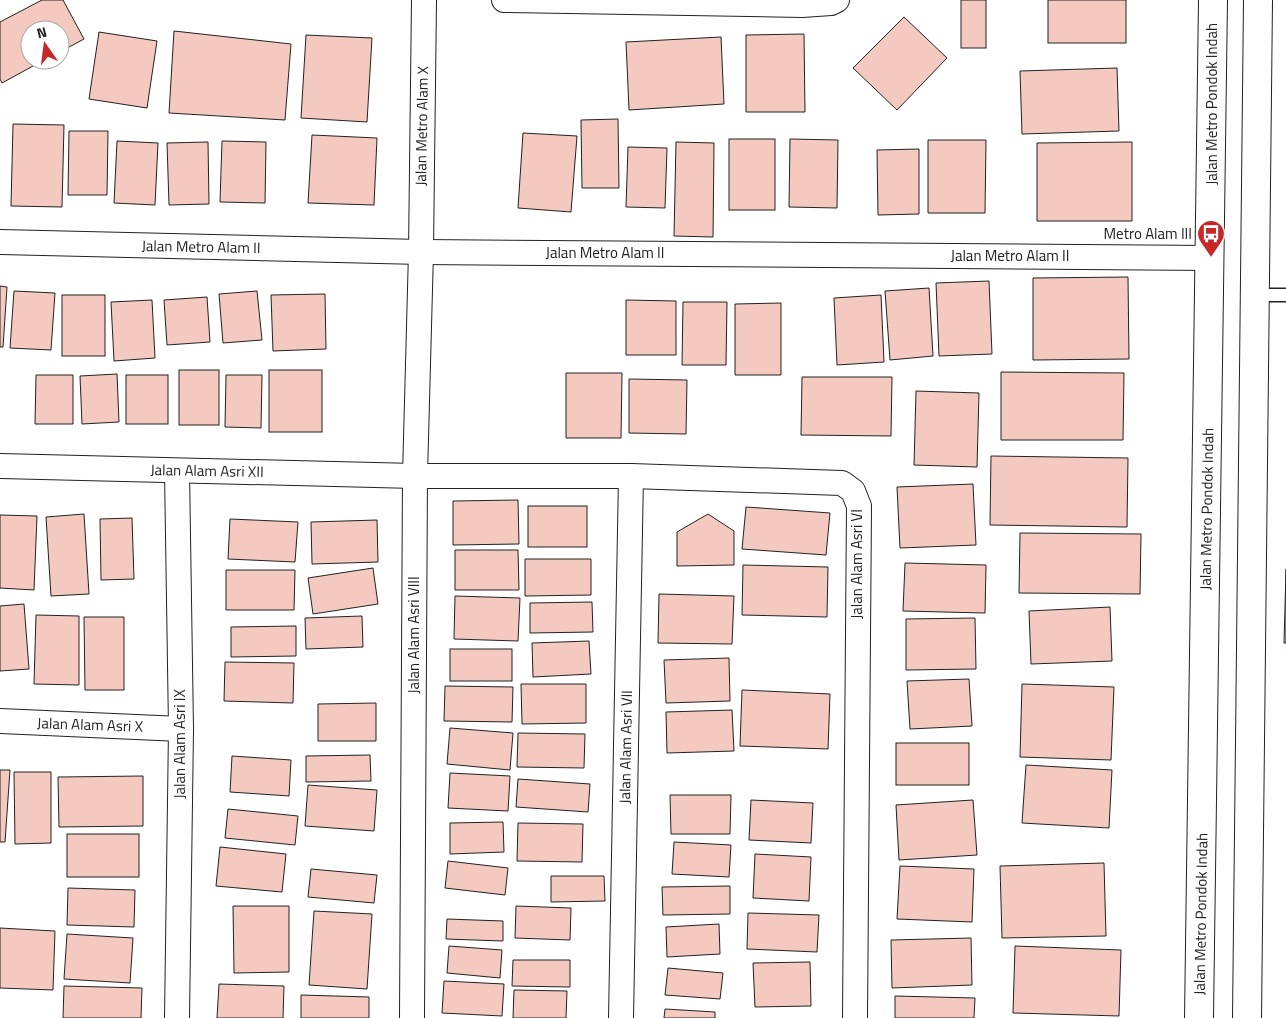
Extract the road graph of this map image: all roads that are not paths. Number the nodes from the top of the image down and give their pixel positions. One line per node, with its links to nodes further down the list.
1 (424, 0): 7 (street, Jalan Metro Alam X)
2 (504, 0): 3 (street)
3 (837, 0)
4 (1213, 0): 8 (highway, Jalan Metro Pondok Indah)
5 (1258, 0): 9 (highway)
6 (0, 242): 7 (street, Jalan Metro Alam II)
7 (421, 252): 8 (street, Jalan Metro Alam II); 13 (street, Jalan Alam Asri VIII)
8 (1211, 258): 21 (highway, Jalan Metro Pondok Indah)
9 (1254, 295): 10 (lane); 22 (highway)
10 (1286, 295)
11 (0, 466): 12 (street, Jalan Alam Asri XII)
12 (177, 471): 13 (street, Jalan Alam Asri XII); 16 (street, Jalan Alam Asri IX)
13 (415, 476): 14 (street, Jalan Alam Asri VI); 18 (street, Jalan Alam Asri VIII)
14 (631, 476): 19 (street, Jalan Alam Asri VII); 20 (street, Jalan Alam Asri VI)
15 (0, 721): 16 (street, Jalan Alam Asri X)
16 (180, 729): 17 (street, Jalan Alam Asri IX)
17 (177, 1018)
18 (412, 1018)
19 (621, 1018)
20 (855, 1018)
21 (1199, 1018)
22 (1246, 1018)

